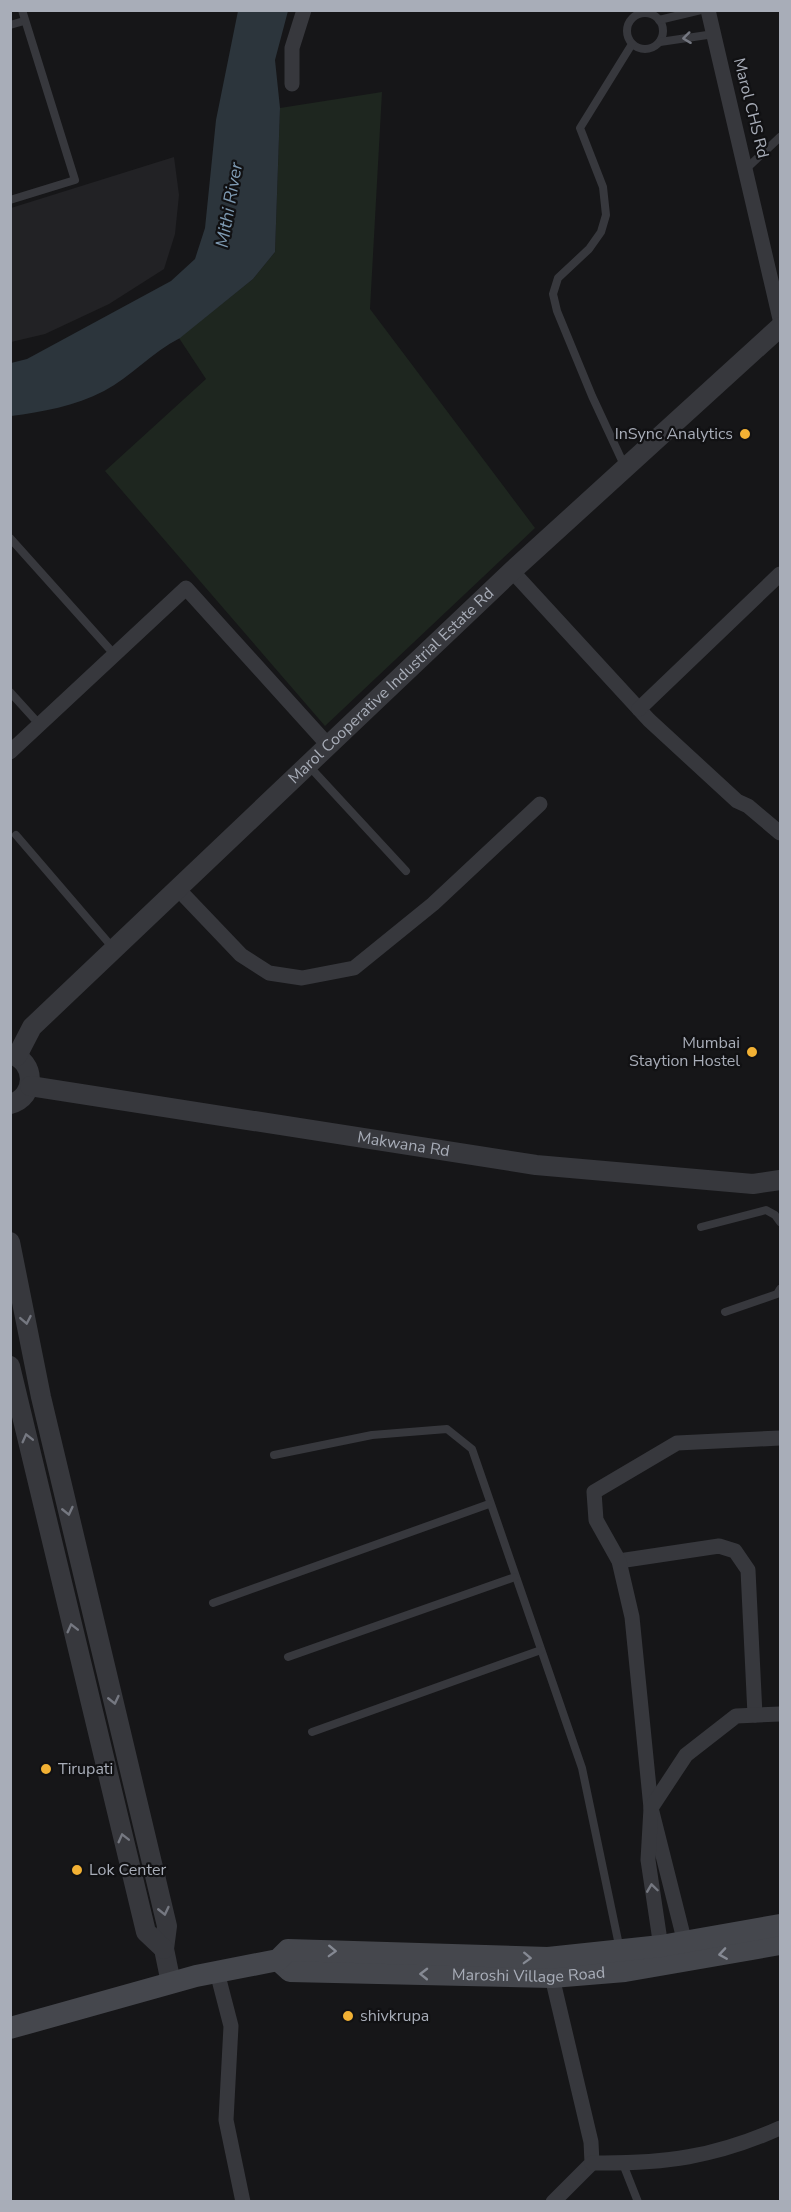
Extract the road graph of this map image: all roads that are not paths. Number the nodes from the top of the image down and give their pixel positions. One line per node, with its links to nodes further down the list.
1 (22, 10): 6 (lane)
2 (304, 10): 11 (street)
3 (701, 10): 5 (lane)
4 (708, 10): 8 (street, Marol CHS Rd)
5 (659, 20): 9 (lane); 10 (lane)
6 (24, 21): 7 (lane); 14 (lane)
7 (10, 25)
8 (714, 34): 9 (lane, one-way to 9); 13 (street, Marol CHS Rd)
9 (660, 42): 10 (lane)
10 (633, 44): 17 (lane)
11 (292, 84)
12 (780, 137): 13 (lane)
13 (747, 168): 15 (street, Marol CHS Rd)
14 (10, 200)
15 (780, 319)
16 (780, 327): 17 (street, Marol Cooperative Industrial Estate Rd)
17 (626, 468): 19 (street, Marol Cooperative Industrial Estate Rd)
18 (10, 538): 21 (lane)
19 (512, 571): 23 (street); 25 (street, Marol Cooperative Industrial Estate Rd)
20 (780, 574): 23 (street)
21 (114, 654): 24 (street); 25 (street)
22 (10, 692): 24 (lane)
23 (639, 709): 29 (street)
24 (39, 724): 26 (street)
25 (328, 745): 27 (street, Marol Cooperative Industrial Estate Rd)
26 (10, 753)
27 (308, 765): 31 (lane); 32 (street, Marol Cooperative Industrial Estate Rd)
28 (540, 804): 32 (street)
29 (780, 833)
30 (16, 835): 33 (lane)
31 (406, 871)
32 (178, 889): 33 (street, Marol Cooperative Industrial Estate Rd)
33 (114, 949): 34 (street, Marol Cooperative Industrial Estate Rd)
34 (14, 1055): 35 (street)
35 (30, 1086): 36 (street); 37 (street, Makwana Rd)
36 (10, 1104)
37 (780, 1180)
38 (780, 1222): 39 (lane)
39 (701, 1227)
40 (11, 1249): 44 (street, one-way to 44)
41 (780, 1289): 42 (lane)
42 (725, 1312)
43 (10, 1366): 45 (street)
44 (41, 1397): 45 (lane); 60 (street, one-way to 60)
45 (14, 1404): 60 (street, one-way to 45)
46 (780, 1438): 49 (street)
47 (274, 1455): 48 (lane)
48 (489, 1504): 50 (lane); 51 (lane)
49 (619, 1561): 55 (street); 57 (street)
50 (515, 1577): 52 (lane); 53 (lane)
51 (213, 1602)
52 (541, 1650): 56 (lane); 64 (lane)
53 (288, 1657)
54 (780, 1714): 55 (street)
55 (755, 1715): 57 (street)
56 (312, 1732)
57 (651, 1808): 61 (street); 62 (street, one-way to 57)
58 (780, 1925): 61 (main road, Maroshi Village Road)
59 (780, 1944): 61 (main road, Maroshi Village Road, one-way to 61)
60 (164, 1949): 67 (street)
61 (687, 1950): 62 (main road, Maroshi Village Road)
62 (662, 1954): 64 (main road, Maroshi Village Road)
63 (278, 1959): 64 (main road, Maroshi Village Road, one-way to 64); 65 (main road, Maroshi Village Road); 66 (main road, Maroshi Village Road, one-way to 63)
64 (623, 1961): 66 (main road, Maroshi Village Road)
65 (217, 1972): 67 (main road, Maroshi Village Road); 72 (street)
66 (552, 1977): 70 (street)
67 (171, 1983): 68 (main road, Maroshi Village Road)
68 (10, 2028)
69 (780, 2128): 71 (street)
70 (592, 2163): 71 (street); 73 (street)
71 (623, 2164): 74 (lane)
72 (243, 2202)
73 (553, 2202)
74 (638, 2202)

